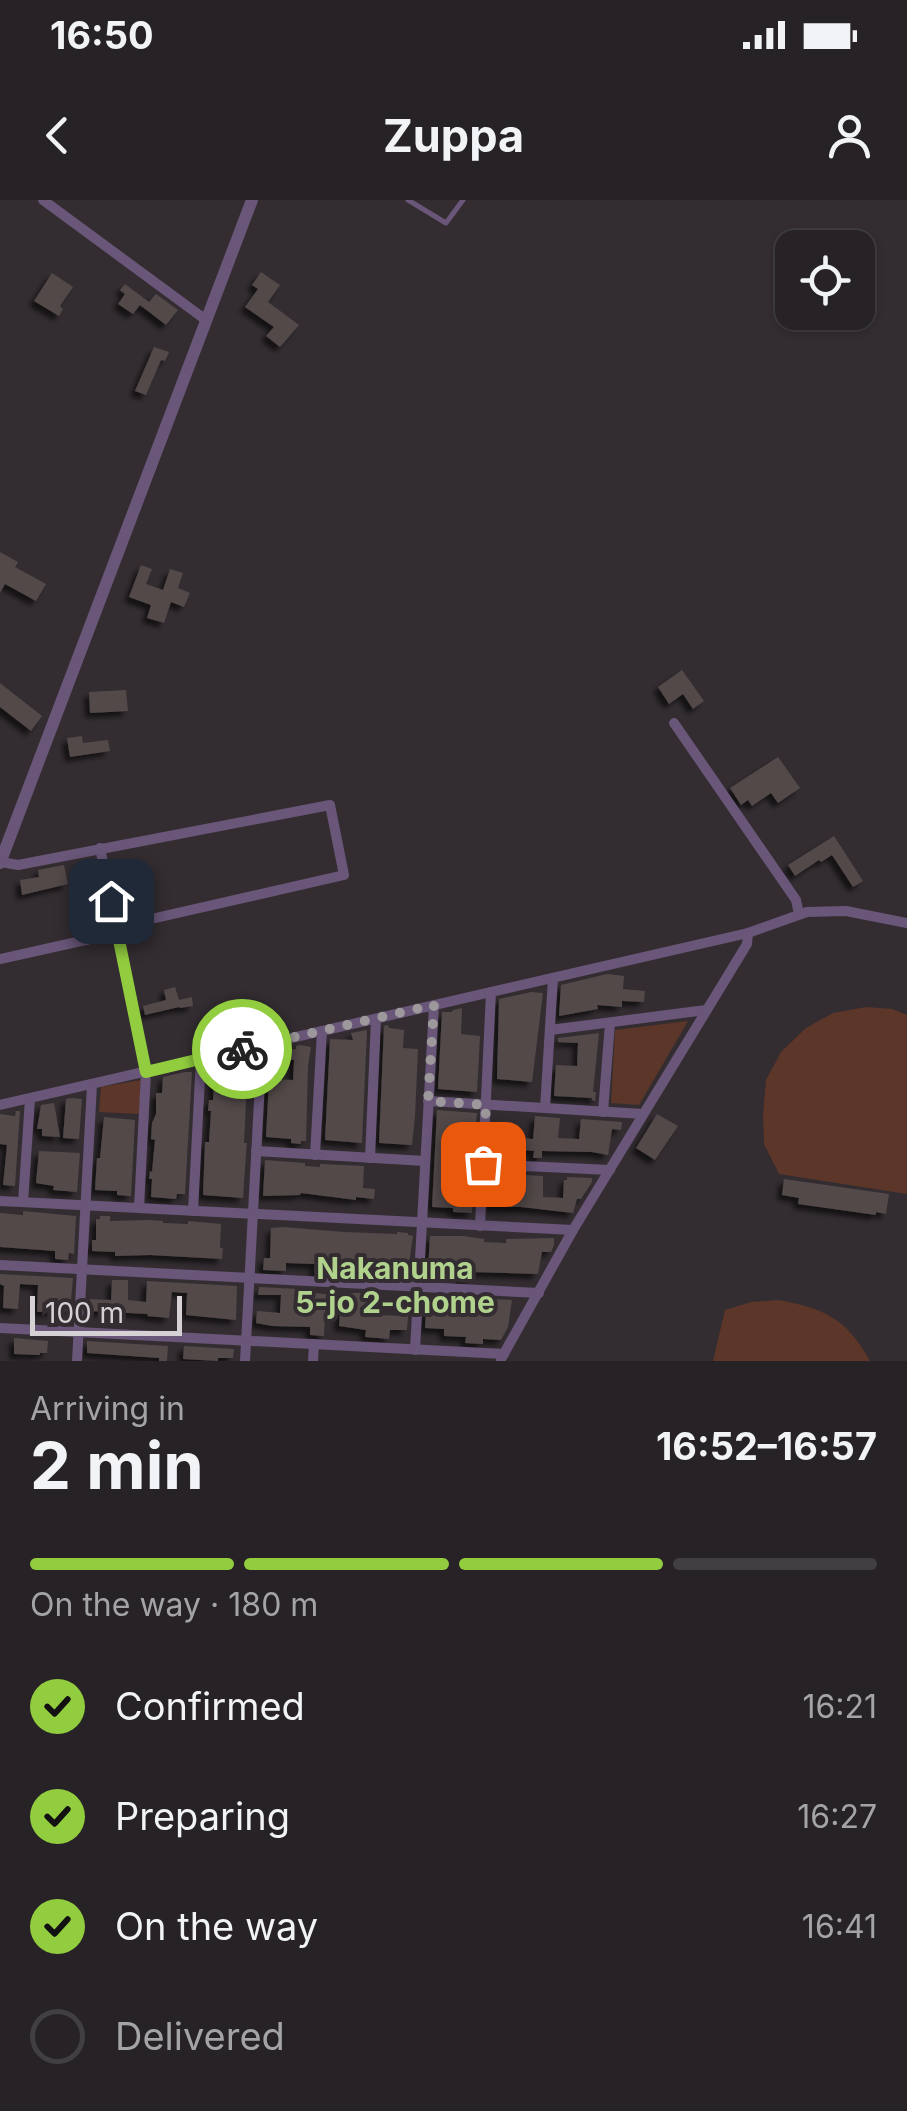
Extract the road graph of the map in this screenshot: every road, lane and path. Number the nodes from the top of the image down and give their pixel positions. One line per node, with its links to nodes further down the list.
1 (44, 200): 5 (street)
2 (252, 200): 5 (street)
3 (408, 200): 4 (lane)
4 (463, 200)
5 (206, 320): 8 (street)
6 (674, 723): 9 (street)
7 (100, 848): 8 (street); 11 (street); 11 (street)
8 (0, 862)
9 (799, 914): 10 (street); 12 (street)
10 (907, 924)
11 (117, 930): 13 (street); 24 (street)
12 (748, 933): 14 (street); 17 (street)
13 (0, 960)
14 (553, 978): 15 (street); 20 (street)
15 (492, 992): 16 (street); 28 (street)
16 (434, 1005): 18 (street); 27 (street)
17 (706, 1010): 19 (street); 32 (street)
18 (376, 1018): 21 (street); 35 (street)
19 (610, 1023): 20 (street); 31 (street)
20 (550, 1030): 30 (street)
21 (322, 1031): 22 (street); 34 (street)
22 (262, 1045): 23 (street); 33 (street)
23 (201, 1059): 24 (street); 43 (street)
24 (146, 1072): 25 (street); 42 (street)
25 (92, 1085): 26 (street); 41 (street)
26 (30, 1099): 29 (street); 40 (street)
27 (428, 1101): 28 (street); 36 (street)
28 (486, 1105): 30 (street); 37 (street)
29 (0, 1106)
30 (546, 1108): 31 (street)
31 (603, 1112): 32 (street)
32 (644, 1114): 38 (street)
33 (256, 1152): 34 (street); 44 (street)
34 (315, 1155): 35 (street)
35 (370, 1158): 36 (street)
36 (425, 1161): 45 (street)
37 (483, 1164): 38 (street); 46 (street)
38 (610, 1170): 47 (street)
39 (0, 1201): 40 (street)
40 (23, 1202): 41 (street)
41 (85, 1206): 42 (street); 49 (street)
42 (139, 1208): 43 (street)
43 (193, 1211): 44 (street)
44 (253, 1214): 45 (street); 50 (street)
45 (422, 1223): 46 (street); 51 (street)
46 (480, 1226): 47 (street)
47 (573, 1230): 52 (street)
48 (0, 1265): 49 (street)
49 (82, 1269): 50 (street); 54 (street)
50 (251, 1278): 51 (street); 55 (street)
51 (418, 1287): 52 (street); 57 (street)
52 (539, 1293): 58 (street)
53 (0, 1328): 54 (street)
54 (79, 1332): 55 (street); 59 (street)
55 (246, 1341): 56 (street); 60 (street)
56 (314, 1344): 57 (street); 61 (street)
57 (415, 1350): 58 (street)
58 (502, 1358)
59 (77, 1361)
60 (246, 1361)
61 (314, 1361)

